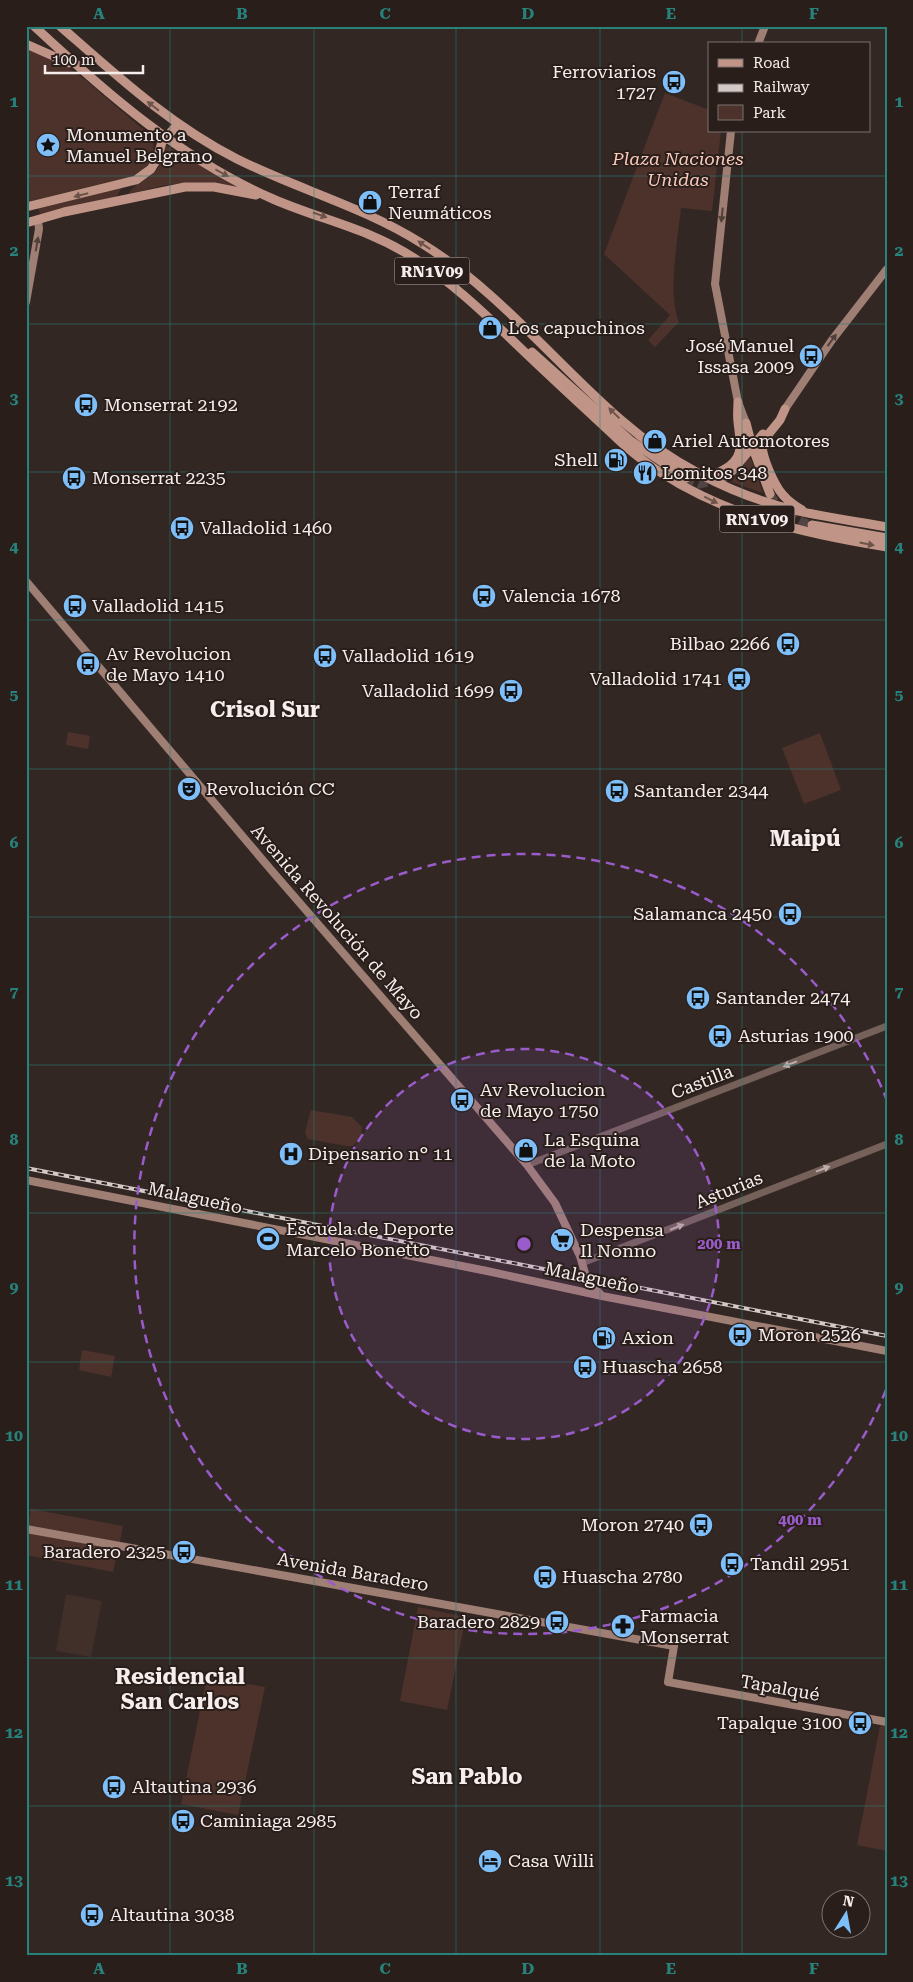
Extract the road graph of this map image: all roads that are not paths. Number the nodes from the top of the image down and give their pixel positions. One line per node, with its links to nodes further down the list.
1 (34, 26): 7 (main road)
2 (60, 26): 8 (main road)
3 (66, 26): 8 (main road, RN1V09)
4 (765, 26): 5 (main road)
5 (759, 42)
6 (26, 44): 7 (main road, RN1V09)
7 (90, 77): 11 (main road, RN1V09)
8 (130, 88): 9 (main road, RN1V09, one-way to 8)
9 (178, 124): 11 (main road); 23 (main road, RN1V09, one-way to 9)
10 (731, 132): 19 (main road, one-way to 19)
11 (166, 138): 12 (main road, RN1V09, one-way to 12); 13 (main road, one-way to 13)
12 (274, 199): 14 (main road); 18 (main road, RN1V09, one-way to 18)
13 (29, 207): 14 (main road)
14 (38, 220): 15 (main road); 17 (main road, one-way to 14)
15 (26, 223)
16 (887, 269): 20 (main road, one-way to 16)
17 (26, 302)
18 (503, 332): 25 (main road); 31 (main road, RN1V09, one-way to 31)
19 (738, 402): 21 (main road); 23 (main road)
20 (785, 409): 22 (main road); 27 (main road)
21 (746, 423): 22 (main road)
22 (752, 446): 24 (main road); 26 (main road)
23 (693, 470): 27 (main road, RN1V09)
24 (725, 477)
25 (686, 478)
26 (770, 494)
27 (805, 512): 29 (main road, RN1V09)
28 (812, 525): 30 (main road)
29 (887, 527)
30 (887, 538)
31 (887, 547)
32 (26, 581): 35 (main road, Avenida Revolución de Mayo)
33 (887, 1026): 35 (street, Castilla, one-way to 35)
34 (887, 1144): 37 (street, Asturias, one-way to 34)
35 (527, 1165): 37 (main road, Avenida Revolución de Mayo)
36 (26, 1180): 38 (main road, Malagueño)
37 (582, 1263): 38 (main road, Avenida Revolución de Mayo)
38 (602, 1296): 39 (main road, Malagueño)
39 (887, 1351)
40 (26, 1528): 41 (main road, Avenida Baradero)
41 (668, 1682): 42 (main road, Tapalqué)
42 (887, 1722)

